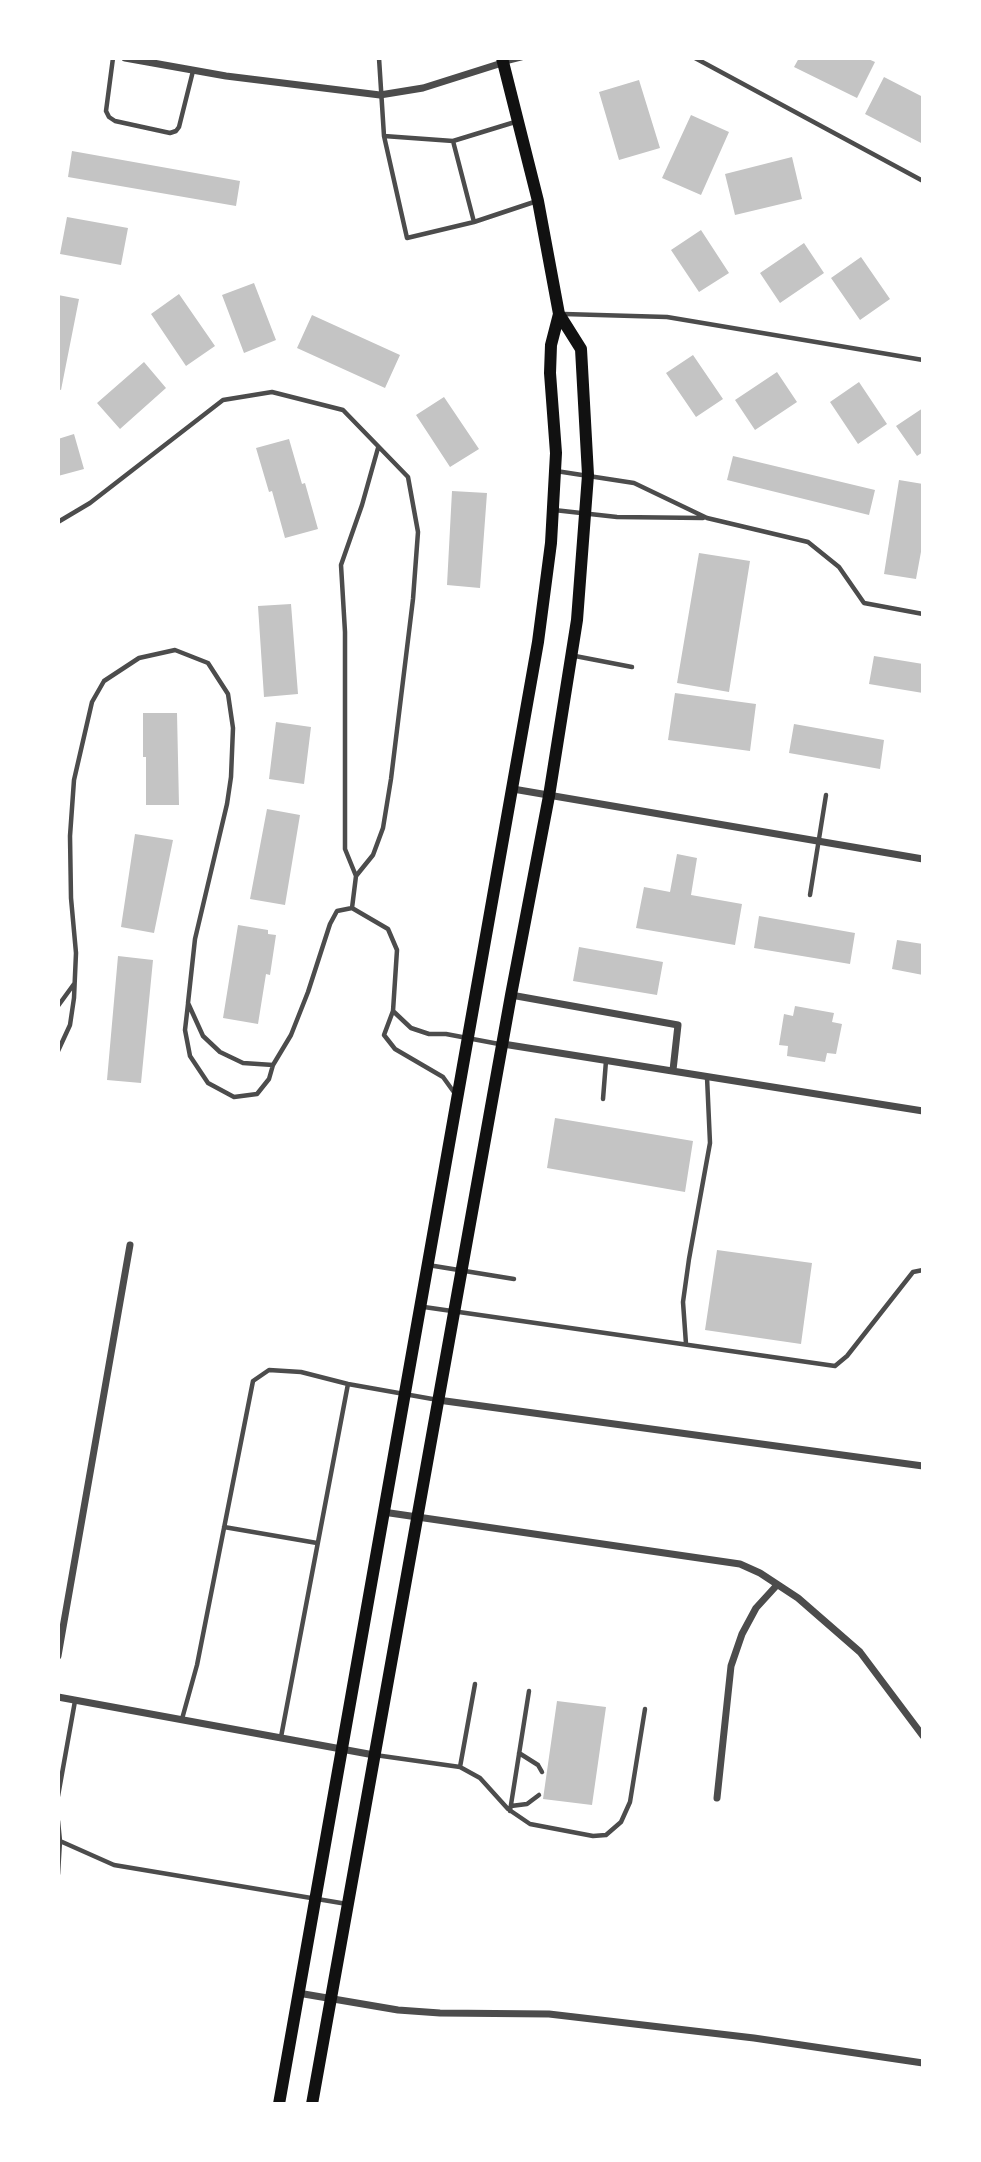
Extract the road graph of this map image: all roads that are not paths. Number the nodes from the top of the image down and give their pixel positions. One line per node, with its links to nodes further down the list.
1 (113, 58): 8 (lane)
2 (125, 58): 7 (street)
3 (379, 58): 9 (lane)
4 (522, 58): 6 (lane)
5 (695, 58): 13 (lane)
6 (500, 59): 9 (street); 10 (main road)
7 (148, 60): 8 (street)
8 (193, 70): 9 (street)
9 (380, 94): 11 (lane)
10 (519, 121): 12 (lane); 14 (main road)
11 (384, 136): 12 (lane); 15 (lane)
12 (453, 141): 15 (lane)
13 (923, 181)
14 (538, 201): 15 (lane); 16 (main road)
15 (474, 222)
16 (559, 314): 17 (lane); 19 (main road); 20 (main road)
17 (923, 360)
18 (378, 448): 24 (lane); 33 (lane); 33 (lane)
19 (555, 471): 20 (lane); 21 (main road)
20 (587, 475): 22 (main road); 23 (lane)
21 (553, 510): 22 (lane); 28 (main road)
22 (583, 513): 23 (lane); 26 (main road)
23 (707, 518): 25 (lane)
24 (58, 522)
25 (923, 614)
26 (571, 656): 27 (lane); 30 (main road)
27 (632, 667)
28 (513, 789): 30 (street); 41 (main road)
29 (826, 795): 31 (lane)
30 (550, 796): 31 (street); 37 (main road)
31 (819, 841): 32 (street); 34 (lane)
32 (923, 859)
33 (356, 876): 35 (lane)
34 (810, 895)
35 (352, 908): 40 (lane); 45 (lane)
36 (75, 983): 38 (lane); 39 (lane); 43 (lane)
37 (511, 995): 42 (main road); 46 (street)
38 (188, 1003): 45 (lane); 45 (lane)
39 (58, 1006)
40 (393, 1011): 41 (lane); 48 (lane)
41 (469, 1039): 42 (lane); 48 (main road)
42 (503, 1044): 44 (street); 53 (main road)
43 (58, 1052)
44 (607, 1060): 46 (street); 49 (lane)
45 (273, 1065)
46 (673, 1070): 47 (street)
47 (707, 1076): 50 (street); 58 (lane)
48 (458, 1098): 52 (main road)
49 (603, 1099)
50 (923, 1111)
51 (130, 1245): 68 (street)
52 (428, 1265): 53 (lane); 56 (main road)
53 (462, 1270): 55 (lane); 57 (main road)
54 (923, 1270): 58 (lane)
55 (514, 1279)
56 (421, 1306): 57 (lane); 60 (main road)
57 (454, 1311): 58 (lane); 61 (main road)
58 (685, 1345)
59 (348, 1384): 60 (lane); 65 (lane); 66 (lane)
60 (405, 1395): 61 (lane); 63 (main road)
61 (438, 1400): 62 (street); 64 (main road)
62 (923, 1466)
63 (383, 1513): 64 (street); 77 (main road)
64 (417, 1517): 67 (street); 79 (main road)
65 (225, 1527): 66 (lane); 74 (lane)
66 (317, 1544): 75 (lane)
67 (777, 1585): 76 (street); 84 (street)
68 (58, 1656)
69 (475, 1684): 80 (lane)
70 (529, 1691): 78 (lane)
71 (58, 1697): 72 (street)
72 (75, 1700): 74 (street); 83 (lane)
73 (645, 1709): 85 (lane)
74 (182, 1719): 75 (street)
75 (281, 1737): 77 (street)
76 (923, 1737)
77 (342, 1749): 79 (street); 89 (main road)
78 (519, 1753): 81 (lane); 85 (lane)
79 (374, 1755): 80 (lane); 90 (main road)
80 (460, 1767): 85 (lane)
81 (542, 1772)
82 (539, 1795): 85 (lane)
83 (58, 1796)
84 (717, 1798)
85 (511, 1808)
86 (58, 1821): 87 (lane)
87 (60, 1841): 88 (lane); 89 (lane)
88 (58, 1874)
89 (315, 1899): 90 (lane); 91 (main road)
90 (347, 1904): 92 (main road)
91 (298, 1993): 92 (street); 94 (main road)
92 (330, 1998): 93 (street); 95 (main road)
93 (923, 2063)
94 (279, 2104)
95 (312, 2104)

